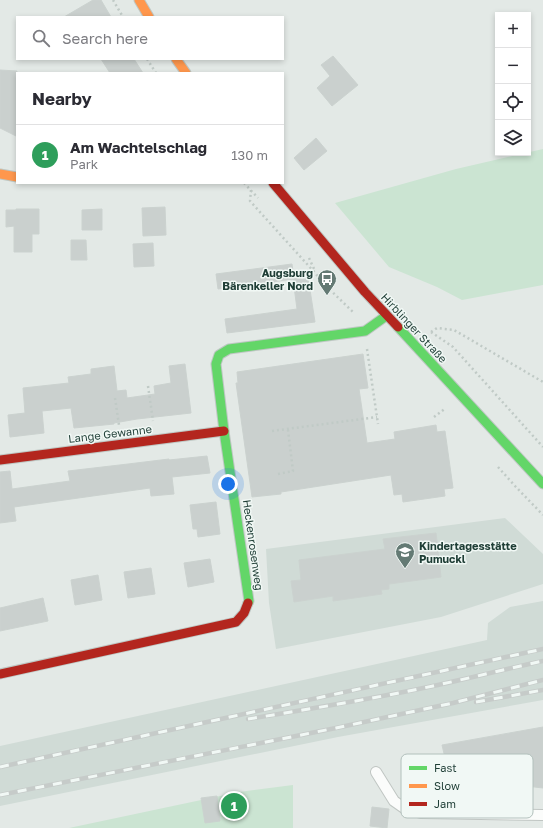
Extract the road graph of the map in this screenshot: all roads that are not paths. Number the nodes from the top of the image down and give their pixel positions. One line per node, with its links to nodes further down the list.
1 (139, 0): 2 (street)
2 (148, 16)
3 (177, 60): 4 (street)
4 (185, 72)
5 (0, 174): 6 (street)
6 (16, 177)
7 (274, 184): 8 (street, Hirblinger Straße)
8 (386, 316): 9 (street, Heckenrosenweg); 11 (street, Hirblinger Straße)
9 (224, 431): 10 (street, Lange Gewanne); 12 (street, Heckenrosenweg)
10 (0, 460)
11 (543, 484)
12 (0, 674)
13 (376, 772): 14 (lane)
14 (401, 806)
15 (533, 815): 16 (lane)
16 (543, 815)

